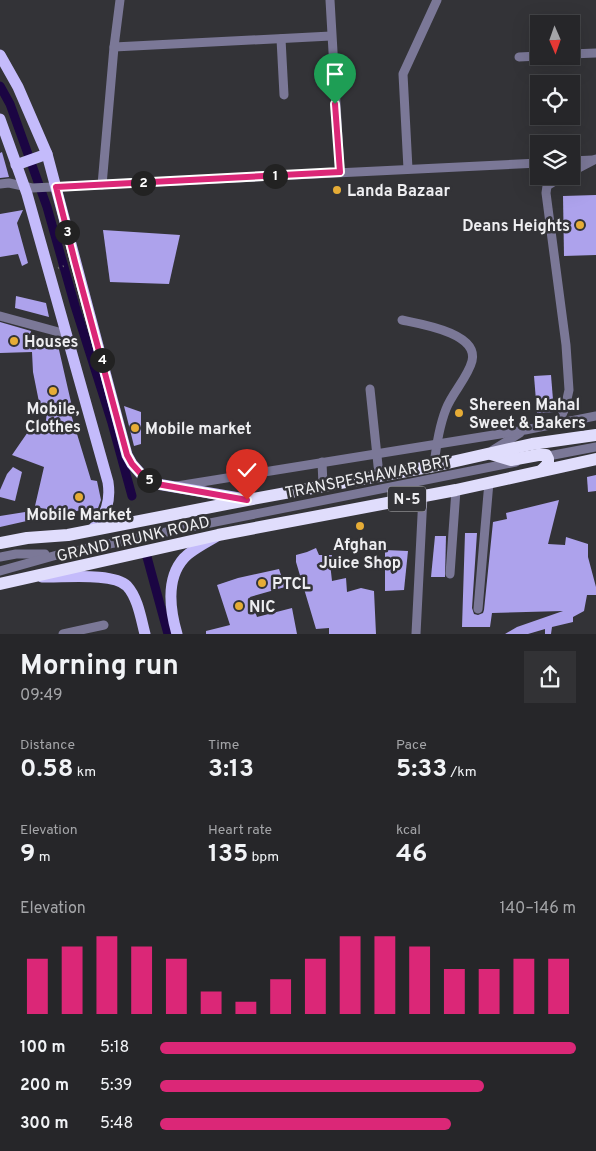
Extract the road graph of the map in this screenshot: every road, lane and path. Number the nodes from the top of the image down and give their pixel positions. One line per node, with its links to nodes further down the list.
1 (120, 0): 6 (street)
2 (330, 0): 4 (street)
3 (437, 0): 20 (street)
4 (331, 36): 5 (street); 21 (street)
5 (281, 39): 6 (street); 12 (street)
6 (114, 47): 23 (street)
7 (596, 53): 8 (street)
8 (580, 54)
9 (0, 55): 14 (main road)
10 (530, 56): 11 (street)
11 (519, 57)
12 (284, 95)
13 (0, 119): 18 (main road)
14 (46, 154): 18 (main road); 25 (main road)
15 (596, 160): 16 (street); 19 (street)
16 (580, 161)
17 (530, 163): 20 (street)
18 (17, 165): 26 (main road)
19 (580, 168)
20 (408, 169): 21 (street)
21 (340, 172): 23 (street)
22 (0, 184): 26 (street)
23 (102, 185): 25 (street)
24 (549, 185): 34 (street)
25 (55, 187): 26 (street); 48 (main road)
26 (28, 188): 31 (main road)
27 (71, 264): 28 (path)
28 (58, 268)
29 (0, 316): 31 (street)
30 (402, 320): 37 (street)
31 (66, 334): 52 (main road)
32 (370, 389): 39 (street)
33 (596, 416): 34 (street)
34 (558, 424): 35 (street)
35 (525, 430): 37 (street); 40 (street)
36 (596, 435): 40 (highway, GRAND TRUNK ROAD / N-5)
37 (437, 444): 39 (street); 43 (street)
38 (596, 447): 56 (street, TRANSPESHAWAR BRT)
39 (377, 454): 42 (street); 45 (street)
40 (488, 454): 43 (highway, GRAND TRUNK ROAD / N-5); 44 (highway)
41 (596, 459): 44 (highway, GRAND TRUNK ROAD / N-5)
42 (322, 462): 47 (street); 48 (street)
43 (434, 466): 45 (highway, GRAND TRUNK ROAD / N-5)
44 (542, 471): 46 (highway, GRAND TRUNK ROAD / N-5)
45 (379, 475): 47 (highway, GRAND TRUNK ROAD / N-5)
46 (489, 482): 49 (highway, GRAND TRUNK ROAD / N-5); 62 (street)
47 (323, 485): 51 (highway, GRAND TRUNK ROAD / N-5)
48 (169, 487): 51 (main road)
49 (456, 490): 50 (highway, GRAND TRUNK ROAD / N-5); 59 (street)
50 (423, 496): 54 (highway, GRAND TRUNK ROAD / N-5); 67 (street)
51 (247, 500): 52 (highway, GRAND TRUNK ROAD / N-5)
52 (96, 525): 55 (highway, GRAND TRUNK ROAD / N-5)
53 (26, 535): 55 (street)
54 (218, 535): 60 (highway, GRAND TRUNK ROAD / N-5); 66 (main road)
55 (0, 541)
56 (57, 555): 57 (street, TRANSPESHAWAR BRT); 58 (street, TRANSPESHAWAR BRT)
57 (0, 557)
58 (0, 571)
59 (450, 574)
60 (29, 577): 61 (highway, GRAND TRUNK ROAD / N-5); 65 (main road)
61 (0, 584)
62 (478, 609)
63 (104, 625): 64 (street)
64 (63, 634)
65 (146, 634)
66 (177, 634)
67 (416, 634)

